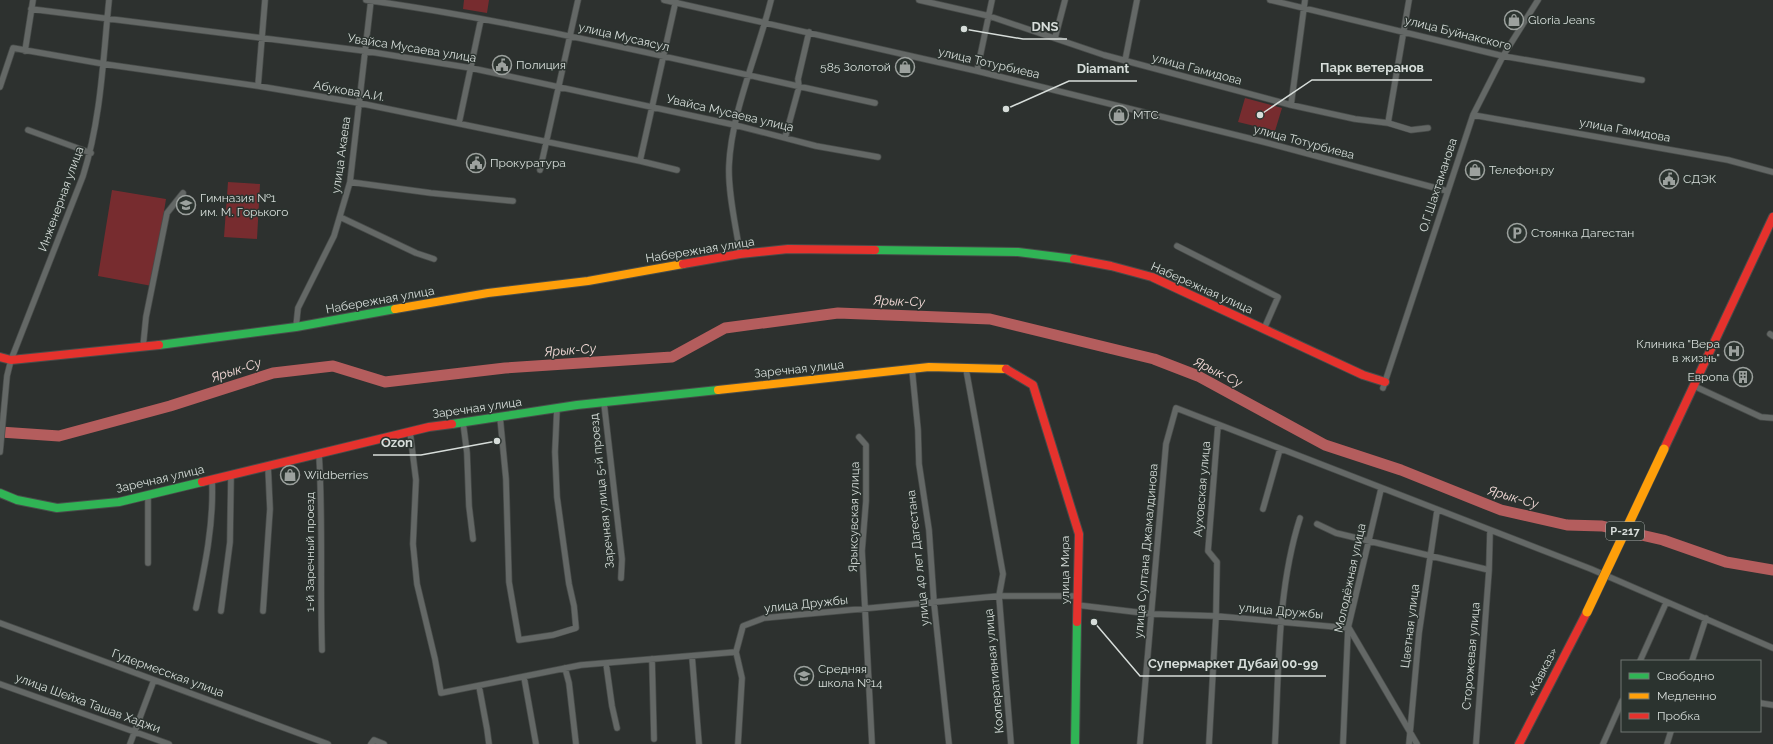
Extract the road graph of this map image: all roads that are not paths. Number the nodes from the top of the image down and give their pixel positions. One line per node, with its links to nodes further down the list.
1 (33, 0): 18 (street)
2 (109, 0): 20 (street, Инженерная улица)
3 (265, 0): 26 (street)
4 (369, 0): 21 (street, улица Мусаясул); 29 (street, улица Акаева)
5 (578, 0): 25 (street)
6 (664, 0): 16 (street, улица Тотурбиева)
7 (770, 0): 22 (street)
8 (919, 0): 19 (street, улица Гамидова)
9 (992, 0): 19 (street)
10 (1065, 0): 27 (street)
11 (1137, 0): 32 (street)
12 (1270, 0): 17 (street, улица Буйнакского)
13 (1305, 0): 17 (street)
14 (1409, 0): 23 (street)
15 (1538, 0): 30 (street, О.Г.Шахтаманова)
16 (676, 1): 22 (street, улица Тотурбиева); 31 (street)
17 (1304, 8): 23 (street, улица Буйнакского); 44 (street)
18 (32, 9): 20 (street, Увайса Мусаева улица); 28 (street)
19 (988, 16): 27 (street, улица Гамидова); 35 (street)
20 (107, 18): 26 (street, Увайса Мусаева улица); 33 (street, Инженерная улица)
21 (481, 19): 25 (street, улица Мусаясул); 34 (street)
22 (764, 22): 24 (street, улица Тотурбиева); 36 (street)
23 (1404, 31): 30 (street, улица Буйнакского); 48 (street)
24 (809, 32): 35 (street, улица Тотурбиева); 40 (street)
25 (570, 36): 31 (street, улица Мусаясул); 41 (street)
26 (262, 38): 29 (street, Увайса Мусаева улица); 38 (street)
27 (1055, 38): 32 (street, улица Гамидова)
28 (25, 50): 33 (street, Абукова А.И.); 39 (street, Абукова А.И.)
29 (365, 51): 34 (street, Увайса Мусаева улица); 42 (street, улица Акаева)
30 (1503, 56): 37 (street, улица Буйнакского); 46 (street, О.Г.Шахтаманова)
31 (664, 57): 36 (street, улица Мусаясул); 45 (street)
32 (1124, 61): 44 (street, улица Гамидова)
33 (104, 64): 38 (street, Абукова А.И.); 54 (street, Инженерная улица)
34 (471, 68): 41 (street, Увайса Мусаева улица); 47 (street)
35 (976, 71): 61 (street, улица Тотурбиева)
36 (749, 76): 40 (street, улица Мусаясул); 49 (street)
37 (1642, 80)
38 (258, 86): 42 (street, Абукова А.И.)
39 (0, 87)
40 (799, 87): 43 (street, улица Мусаясул); 52 (street)
41 (558, 88): 45 (street, Увайса Мусаева улица); 53 (street)
42 (359, 103): 47 (street, Абукова А.И.); 60 (street, улица Акаева)
43 (875, 103)
44 (1291, 105): 48 (street, улица Гамидова)
45 (653, 107): 49 (street, Увайса Мусаева улица); 56 (street)
46 (1473, 115): 59 (street, улица Гамидова); 61 (street, О.Г.Шахтаманова)
47 (459, 123): 53 (street, Абукова А.И.)
48 (1388, 123): 50 (street, улица Гамидова)
49 (735, 125): 52 (street, Увайса Мусаева улица); 67 (street)
50 (1428, 128)
51 (28, 130): 54 (street)
52 (785, 138): 55 (street, Увайса Мусаева улица)
53 (546, 141): 56 (street, Абукова А.И.); 57 (street)
54 (90, 153): 73 (street, Инженерная улица)
55 (878, 157)
56 (640, 161): 58 (street, Абукова А.И.)
57 (540, 170)
58 (677, 170)
59 (1773, 172)
60 (350, 182): 63 (street); 64 (street, улица Акаева)
61 (1447, 191): 77 (street, О.Г.Шахтаманова)
62 (182, 193): 71 (street)
63 (513, 201)
64 (340, 217): 68 (street); 69 (street, улица Акаева)
65 (1773, 217): 78 (main road, Р-217)
66 (1177, 246): 70 (street)
67 (740, 254): 69 (main road, Набережная улица); 70 (main road, Набережная улица)
68 (434, 259)
69 (296, 327): 71 (main road, Набережная улица)
70 (1264, 329): 77 (main road, Набережная улица)
71 (143, 347): 73 (main road, Набережная улица)
72 (0, 357): 73 (main road, Набережная улица)
73 (11, 360): 88 (street, Инженерная улица)
74 (912, 369): 75 (main road, Заречная улица); 79 (main road, Заречная улица); 109 (street, улица 40 лет Дагестана)
75 (966, 369): 76 (main road, Заречная улица); 107 (street)
76 (1006, 369): 108 (main road, улица Мира)
77 (1384, 385)
78 (1694, 386): 82 (street); 163 (main road, «Кавказ» / Р-217, bridge)
79 (604, 403): 80 (main road, Заречная улица); 106 (street, Заречная улица 5-й проезд)
80 (557, 408): 81 (main road, Заречная улица); 81 (street)
81 (500, 417): 83 (main road, Заречная улица)
82 (1773, 418)
83 (463, 422): 85 (main road, Заречная улица); 101 (street)
84 (1218, 425): 87 (street); 115 (street, улица Султана Джамалдинова); 116 (street, Ауховская улица)
85 (410, 432): 89 (main road, Заречная улица); 133 (street)
86 (859, 436): 112 (street, Ярыксувская улица)
87 (1280, 449): 93 (street); 96 (street)
88 (0, 452)
89 (319, 454): 90 (main road, Заречная улица); 122 (street, 1-й Заречный проезд)
90 (268, 466): 91 (main road, Заречная улица); 114 (street)
91 (231, 475): 92 (main road, Заречная улица); 113 (street)
92 (212, 480): 95 (main road, Заречная улица); 111 (street)
93 (1381, 489): 97 (street); 102 (street, Молодёжная улица)
94 (0, 493): 95 (main road, Заречная улица)
95 (148, 495): 104 (street)
96 (1262, 509)
97 (1437, 511): 100 (street); 103 (street, Цветная улица)
98 (1300, 518): 118 (street)
99 (1317, 524): 102 (street)
100 (1490, 531): 105 (street, Сторожевая улица); 110 (street)
101 (473, 539)
102 (1369, 540): 103 (street); 120 (street, Молодёжная улица)
103 (1430, 555): 105 (street); 139 (street, Цветная улица)
104 (148, 562)
105 (1489, 570): 162 (street, Сторожевая улица)
106 (621, 578)
107 (999, 596): 108 (street, улица Дружбы); 109 (street, улица Дружбы); 154 (street, Кооперативная улица)
108 (1078, 600): 115 (street, улица Дружбы); 155 (main road, улица Мира)
109 (934, 603): 112 (street, улица Дружбы); 153 (street, улица 40 лет Дагестана)
110 (1666, 603): 117 (street); 126 (street)
111 (196, 608)
112 (865, 609): 123 (street, улица Дружбы); 152 (street, Ярыксувская улица)
113 (221, 611)
114 (263, 611)
115 (1152, 614): 116 (street, улица Дружбы); 156 (street, улица Султана Джамалдинова)
116 (1216, 616): 118 (street, улица Дружбы); 157 (street, Ауховская улица)
117 (1706, 618): 121 (street); 127 (street)
118 (1282, 622): 120 (street, улица Дружбы); 158 (street)
119 (0, 623): 131 (street, Гудермесская улица)
120 (1348, 628): 139 (street); 159 (street, Молодёжная улица)
121 (1773, 648)
122 (322, 650)
123 (736, 652): 124 (street); 151 (street)
124 (692, 656): 125 (street); 150 (street)
125 (652, 659): 128 (street); 141 (street)
126 (1640, 660)
127 (1692, 660)
128 (606, 663): 129 (street); 137 (street)
129 (565, 668): 130 (street); 149 (street)
130 (524, 677): 133 (street); 148 (street)
131 (154, 680): 138 (street); 144 (street, Гудермесская улица)
132 (0, 684): 138 (street, улица Шейха Ташав Хаджи)
133 (479, 686): 147 (street)
134 (1621, 703): 164 (street)
135 (1761, 703): 136 (street)
136 (1773, 705)
137 (616, 728)
138 (135, 731): 142 (street); 143 (street, улица Шейха Ташав Хаджи)
139 (1410, 732): 160 (street, Цветная улица); 161 (street)
140 (1670, 732): 165 (street)
141 (654, 739)
142 (130, 744)
143 (169, 744)
144 (328, 744)
145 (371, 744): 146 (street)
146 (384, 744)
147 (489, 744)
148 (536, 744)
149 (576, 744)
150 (699, 744)
151 (738, 744)
152 (872, 744)
153 (949, 744)
154 (1011, 744)
155 (1075, 744)
156 (1140, 744)
157 (1209, 744)
158 (1276, 744)
159 (1343, 744)
160 (1409, 744)
161 (1417, 744)
162 (1476, 744)
163 (1519, 744)
164 (1603, 744)
165 (1667, 744)

